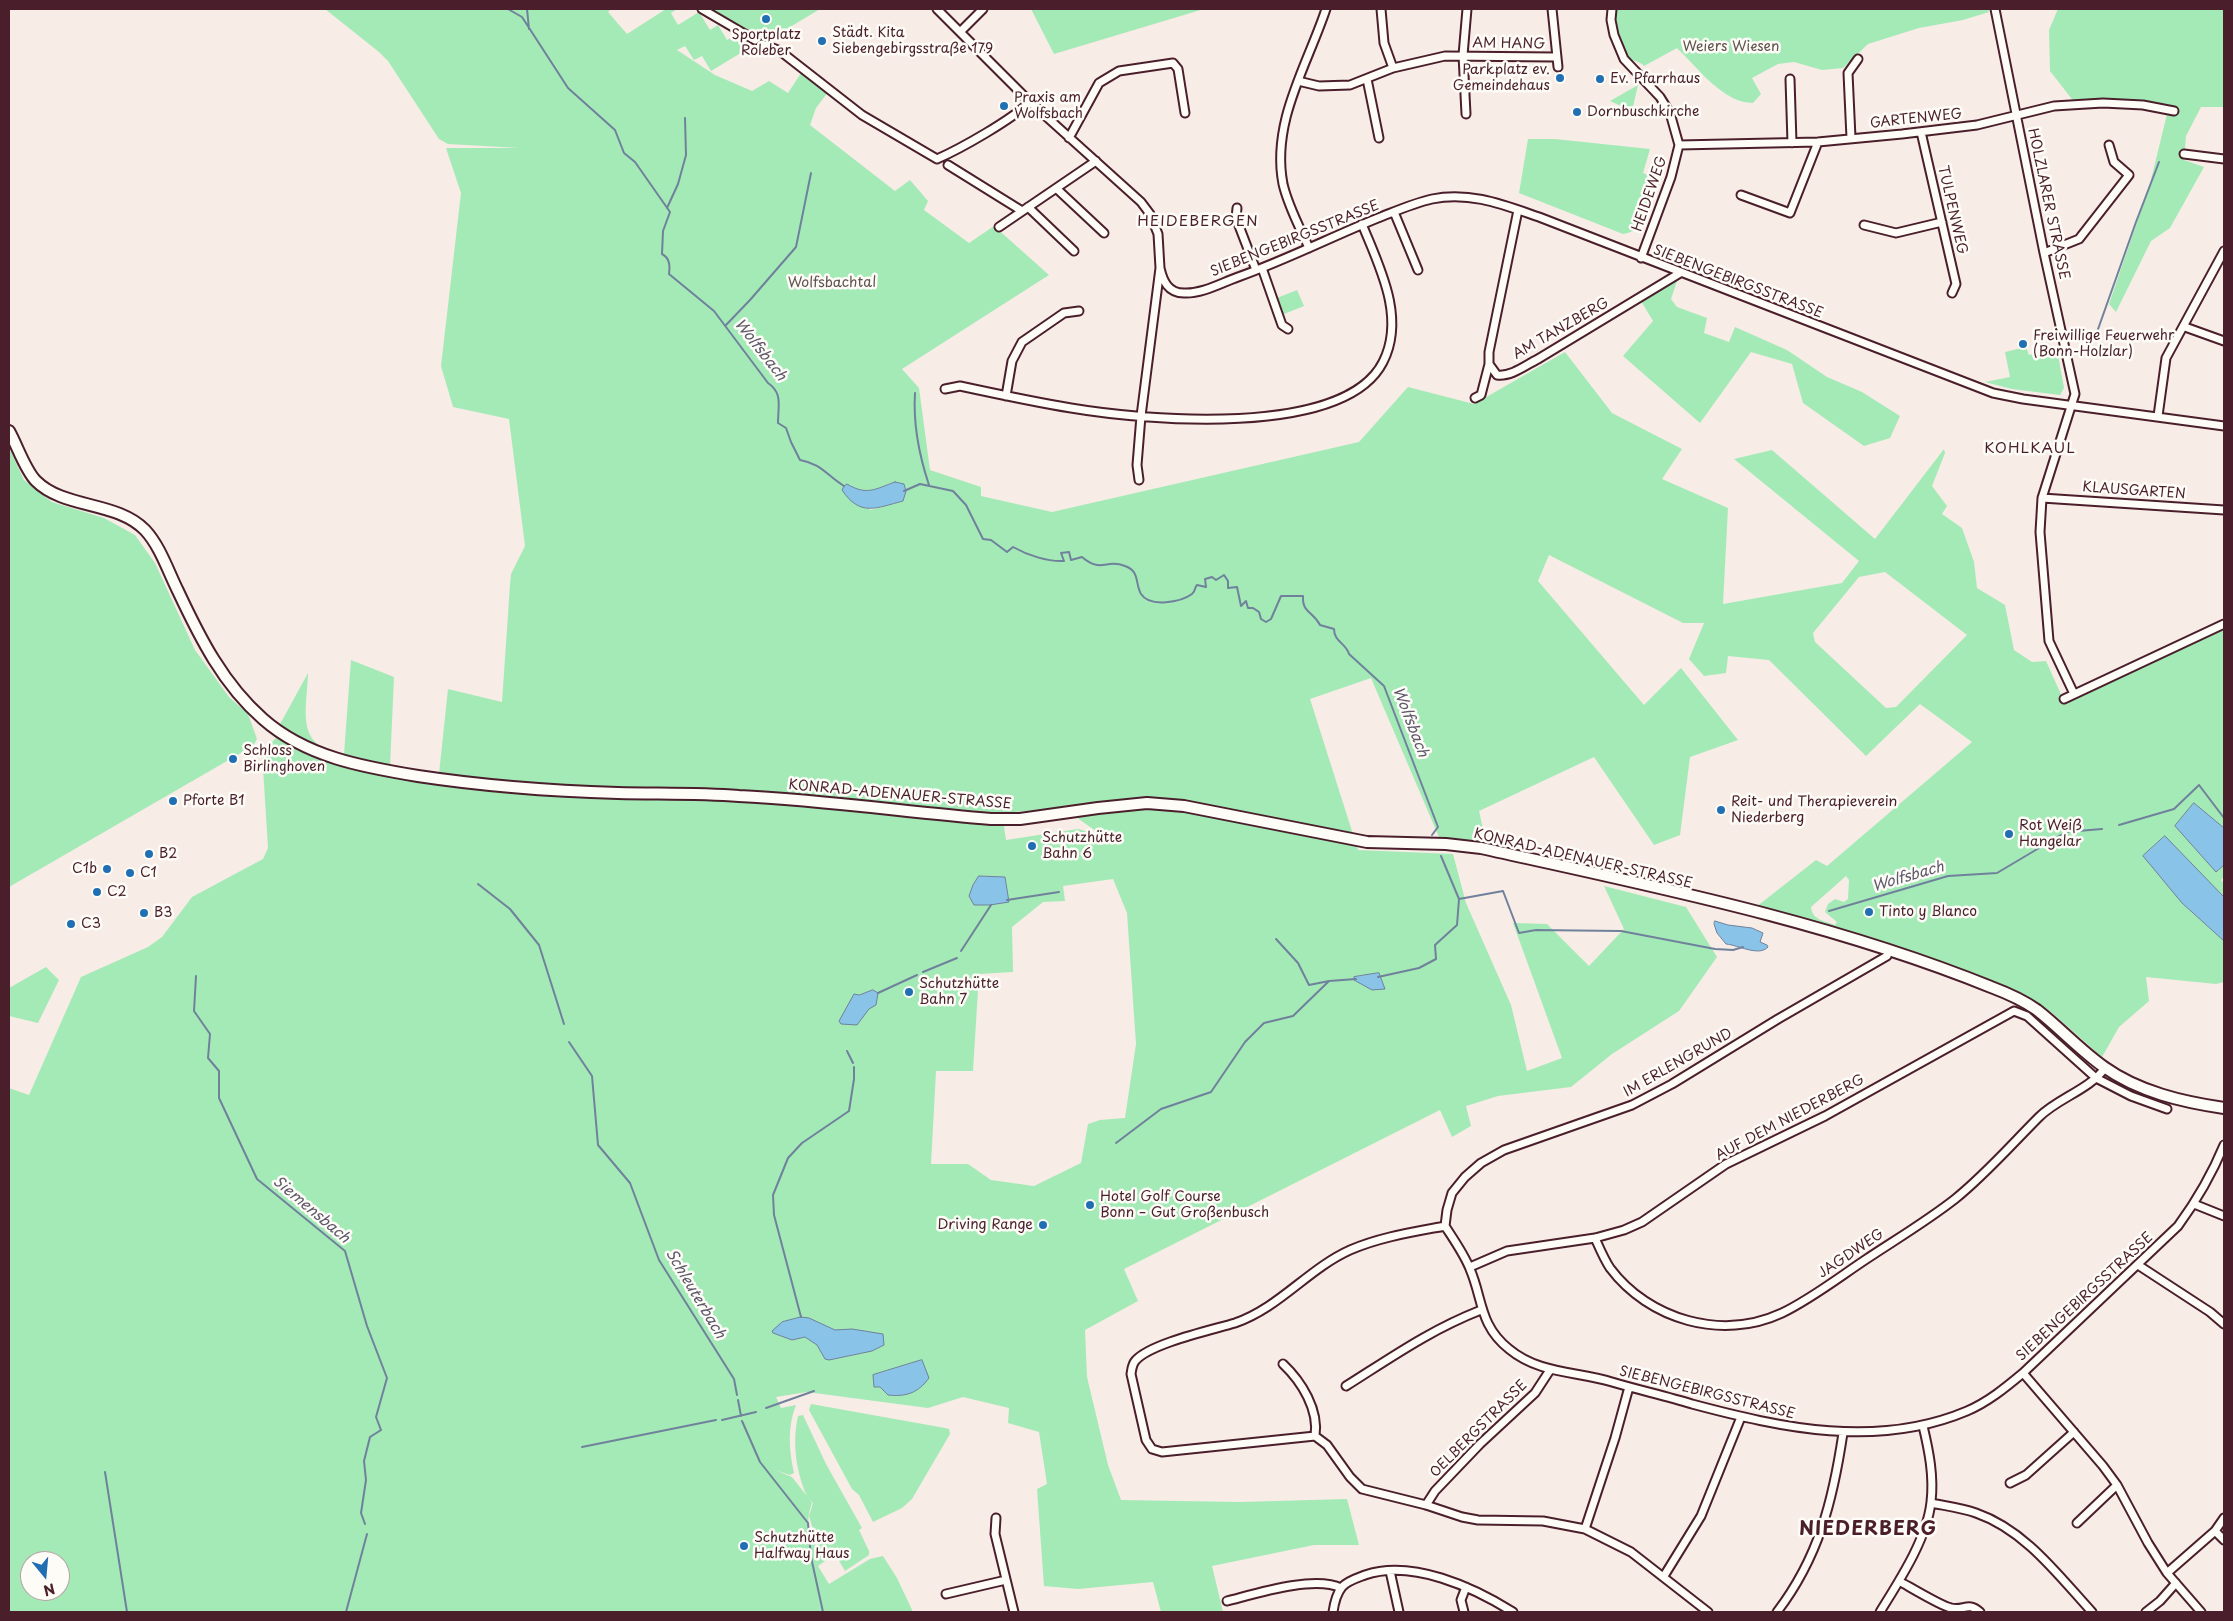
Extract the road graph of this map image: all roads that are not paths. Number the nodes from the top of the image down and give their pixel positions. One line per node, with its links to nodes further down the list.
1 (702, 9): 19 (street)
2 (937, 9): 10 (street, SIEBENGEBIRGSSTRASSE)
3 (983, 9): 10 (street)
4 (1326, 9): 18 (street)
5 (1381, 9): 15 (street)
6 (1467, 9): 11 (street)
7 (1552, 9): 12 (street)
8 (1612, 9): 31 (street, HEIDEWEG)
9 (1995, 9): 23 (street, HOLZLARER STRASSE)
10 (960, 32): 19 (street, SIEBENGEBIRGSSTRASSE)
11 (1463, 56): 12 (street, AM HANG); 15 (street, AM HANG); 22 (street, AM HANG)
12 (1555, 57): 14 (street)
13 (1858, 59): 27 (street)
14 (1558, 67)
15 (1393, 68): 16 (street, AM HANG)
16 (1367, 79): 18 (street, AM HANG); 26 (street)
17 (1790, 79): 28 (street)
18 (1298, 82): 47 (street)
19 (1030, 102): 25 (street, SIEBENGEBIRGSSTRASSE)
20 (2174, 111): 23 (street, GARTENWEG)
21 (1185, 113): 25 (street)
22 (1466, 114)
23 (2017, 116): 24 (street, GARTENWEG); 50 (street, HOLZLARER STRASSE)
24 (1921, 132): 27 (street, GARTENWEG); 42 (street, TULPENWEG)
25 (1069, 138): 34 (street, SIEBENGEBIRGSSTRASSE)
26 (1379, 138)
27 (1851, 138): 29 (street, GARTENWEG)
28 (1792, 142): 29 (street, GARTENWEG); 31 (street, GARTENWEG)
29 (1818, 142): 37 (street)
30 (2109, 145): 50 (street)
31 (1679, 146): 51 (street, HEIDEWEG)
32 (2184, 154): 33 (street)
33 (2224, 159)
34 (1096, 161): 36 (street); 52 (street, SIEBENGEBIRGSSTRASSE)
35 (948, 165): 39 (street)
36 (1057, 189): 39 (street); 46 (street)
37 (1741, 195)
38 (1237, 208): 53 (street)
39 (1025, 209): 45 (street); 48 (street)
40 (1518, 210): 41 (street, SIEBENGEBIRGSSTRASSE); 51 (street, SIEBENGEBIRGSSTRASSE); 61 (street, AM TANZBERG)
41 (1394, 212): 43 (street, SIEBENGEBIRGSSTRASSE); 54 (street, SIEBENGEBIRGSSTRASSE)
42 (1942, 222): 44 (street); 56 (street, TULPENWEG)
43 (1362, 224): 47 (street, SIEBENGEBIRGSSTRASSE); 66 (street)
44 (1864, 225)
45 (999, 227)
46 (1104, 233)
47 (1309, 248): 53 (street, SIEBENGEBIRGSSTRASSE)
48 (1074, 251)
49 (2224, 251): 58 (street)
50 (2044, 253): 65 (street, HOLZLARER STRASSE)
51 (1641, 258): 55 (street, SIEBENGEBIRGSSTRASSE)
52 (1160, 268): 53 (street, SIEBENGEBIRGSSTRASSE); 66 (street, SIEBENGEBIRGSSTRASSE)
53 (1259, 270): 59 (street)
54 (1418, 270)
55 (1680, 273): 61 (street, AM TANZBERG); 65 (street, SIEBENGEBIRGSSTRASSE)
56 (1952, 293)
57 (1079, 311): 63 (street)
58 (2185, 327): 60 (street); 67 (street)
59 (1288, 329)
60 (2224, 341)
61 (1489, 364): 64 (street)
62 (945, 389): 63 (street)
63 (1006, 396): 66 (street)
64 (1476, 398)
65 (2073, 405): 67 (street, SIEBENGEBIRGSSTRASSE); 71 (street)
66 (1141, 416): 70 (street, SIEBENGEBIRGSSTRASSE)
67 (2158, 416): 68 (street, SIEBENGEBIRGSSTRASSE)
68 (2224, 426)
69 (9, 431): 76 (street, KONRAD-ADENAUER-STRASSE)
70 (1139, 480)
71 (2042, 498): 72 (street, KLAUSGARTEN); 74 (street)
72 (2224, 510)
73 (2224, 624): 74 (street)
74 (2074, 694): 75 (street)
75 (2064, 699)
76 (1890, 951): 77 (street, KONRAD-ADENAUER-STRASSE); 84 (street, IM ERLENGRUND)
77 (2105, 1068): 78 (street, JAGDWEG); 80 (street, KONRAD-ADENAUER-STRASSE)
78 (2096, 1078): 79 (street); 85 (street, AUF DEM NIEDERBERG); 85 (street, JAGDWEG)
79 (2167, 1108)
80 (2224, 1108)
81 (2224, 1145): 82 (street, SIEBENGEBIRGSSTRASSE)
82 (2194, 1204): 83 (street); 86 (street, SIEBENGEBIRGSSTRASSE)
83 (2224, 1216)
84 (1445, 1226): 87 (street, SIEBENGEBIRGSSTRASSE); 99 (street)
85 (1595, 1238): 87 (street, AUF DEM NIEDERBERG)
86 (2138, 1265): 89 (street); 92 (street, SIEBENGEBIRGSSTRASSE)
87 (1470, 1268): 88 (street, SIEBENGEBIRGSSTRASSE)
88 (1482, 1310): 91 (street, SIEBENGEBIRGSSTRASSE); 93 (street)
89 (2224, 1324)
90 (1283, 1364): 99 (street)
91 (1550, 1370): 94 (street, SIEBENGEBIRGSSTRASSE); 103 (street, OELBERGSTRASSE)
92 (2023, 1373): 96 (street, SIEBENGEBIRGSSTRASSE); 98 (street)
93 (1346, 1386)
94 (1629, 1387): 95 (street, SIEBENGEBIRGSSTRASSE); 107 (street)
95 (1741, 1417): 97 (street, SIEBENGEBIRGSSTRASSE); 112 (street)
96 (1923, 1426): 97 (street, SIEBENGEBIRGSSTRASSE); 102 (street)
97 (1842, 1432): 127 (street)
98 (2074, 1432): 100 (street); 101 (street)
99 (1314, 1436): 103 (street)
100 (2010, 1483)
101 (2117, 1485): 106 (street); 111 (street)
102 (1931, 1503): 114 (street); 130 (street)
103 (1426, 1505): 107 (street)
104 (996, 1518): 113 (street)
105 (2224, 1518): 108 (street)
106 (2077, 1523)
107 (1585, 1529): 112 (street)
108 (2215, 1531): 109 (street); 111 (street)
109 (2224, 1540)
110 (1390, 1571): 116 (street); 117 (street); 123 (street)
111 (2167, 1573): 115 (street)
112 (1664, 1576): 126 (street)
113 (1006, 1580): 118 (street); 121 (street)
114 (1899, 1581): 120 (street); 128 (street)
115 (2176, 1583): 131 (street); 132 (street)
116 (1466, 1587): 124 (street); 125 (street)
117 (1341, 1588): 119 (street); 122 (street)
118 (946, 1594)
119 (1227, 1601)
120 (1952, 1610): 129 (street)
121 (1014, 1612)
122 (1333, 1612)
123 (1399, 1612)
124 (1464, 1612)
125 (1512, 1612)
126 (1708, 1612)
127 (1777, 1612)
128 (1880, 1612)
129 (1980, 1612)
130 (2092, 1612)
131 (2146, 1612)
132 (2201, 1612)

